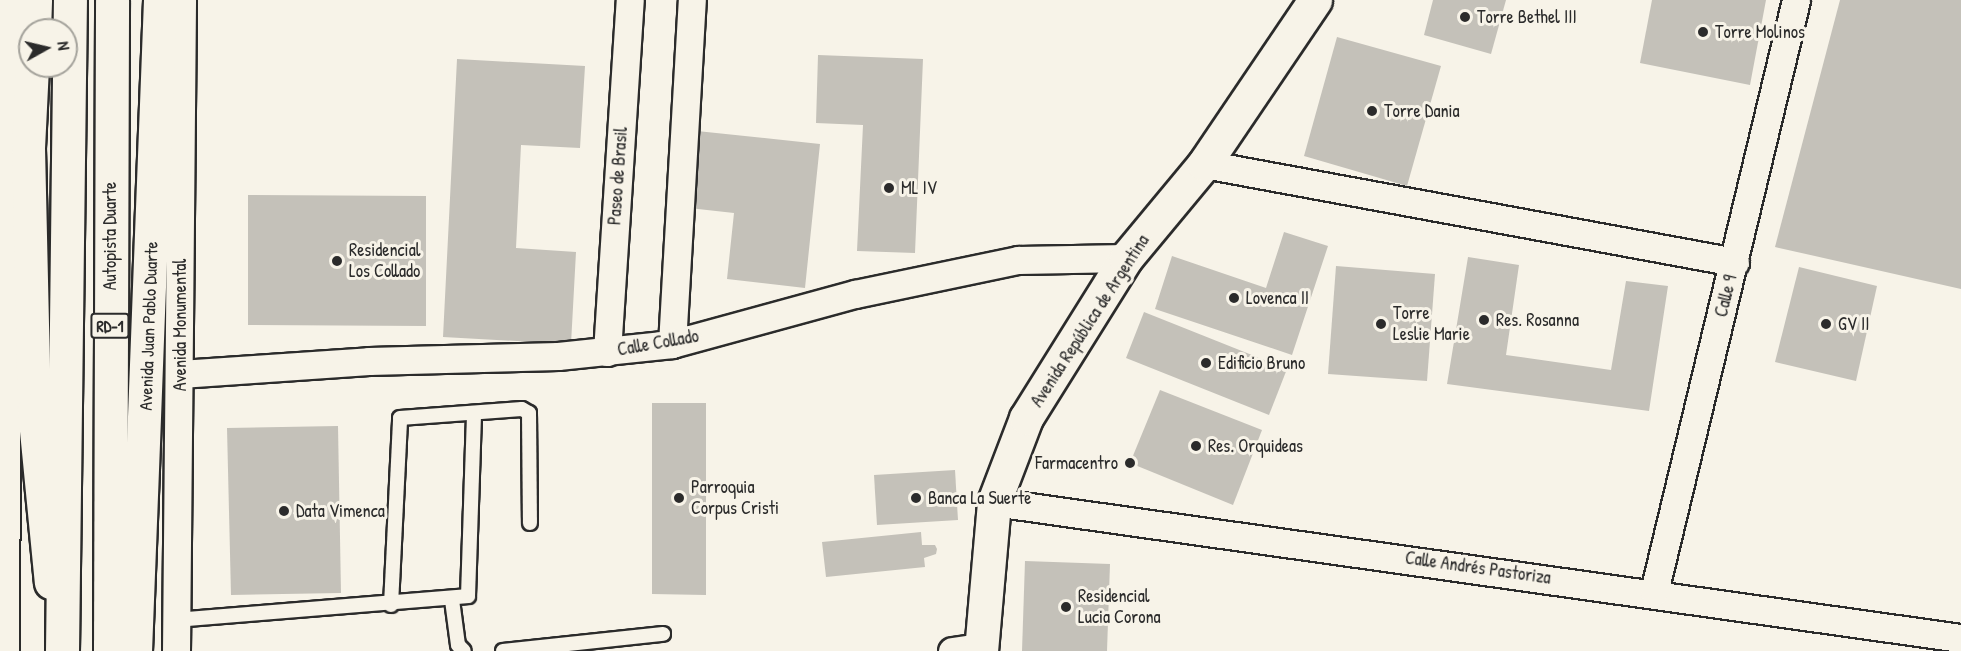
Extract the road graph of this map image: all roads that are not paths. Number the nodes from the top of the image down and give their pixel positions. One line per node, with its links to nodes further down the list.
1 (8, 0): 21 (street)
2 (35, 0): 12 (main road)
3 (70, 0): 33 (main road, RD-1)
4 (112, 0): 34 (main road, Autopista Duarte / RD-1)
5 (160, 0): 35 (main road, Avenida Juan Pablo Duarte)
6 (176, 0): 13 (main road)
7 (182, 0): 13 (street, Avenida Monumental)
8 (630, 0): 19 (street, Paseo de Brasil)
9 (692, 0): 18 (street)
10 (1315, 0): 15 (main road, Avenida República de Argentina)
11 (1796, 0): 17 (street, Calle 9)
12 (34, 18)
13 (180, 62): 20 (street, Avenida Monumental)
14 (31, 78): 33 (main road)
15 (1204, 164): 16 (main road, Avenida República de Argentina); 17 (street)
16 (1126, 258): 18 (street, Calle Collado); 23 (main road, Avenida República de Argentina)
17 (1735, 262): 25 (street, Calle 9)
18 (672, 344): 19 (street, Calle Collado)
19 (607, 352): 20 (street, Calle Collado)
20 (180, 374): 28 (street, Avenida Monumental)
21 (2, 384): 32 (street)
22 (474, 413): 24 (lane); 26 (lane); 27 (lane)
23 (994, 502): 25 (street, Calle Andrés Pastoriza); 31 (main road, Avenida República de Argentina)
24 (530, 523)
25 (1653, 592): 30 (street, Calle Andrés Pastoriza)
26 (452, 600): 27 (lane); 37 (lane)
27 (392, 605): 28 (lane)
28 (176, 620): 36 (street, Avenida Monumental)
29 (663, 634): 38 (lane)
30 (1959, 640)
31 (971, 650)
32 (5, 651)
33 (60, 651)
34 (110, 651)
35 (135, 651)
36 (176, 651)
37 (464, 651)
38 (503, 651)

